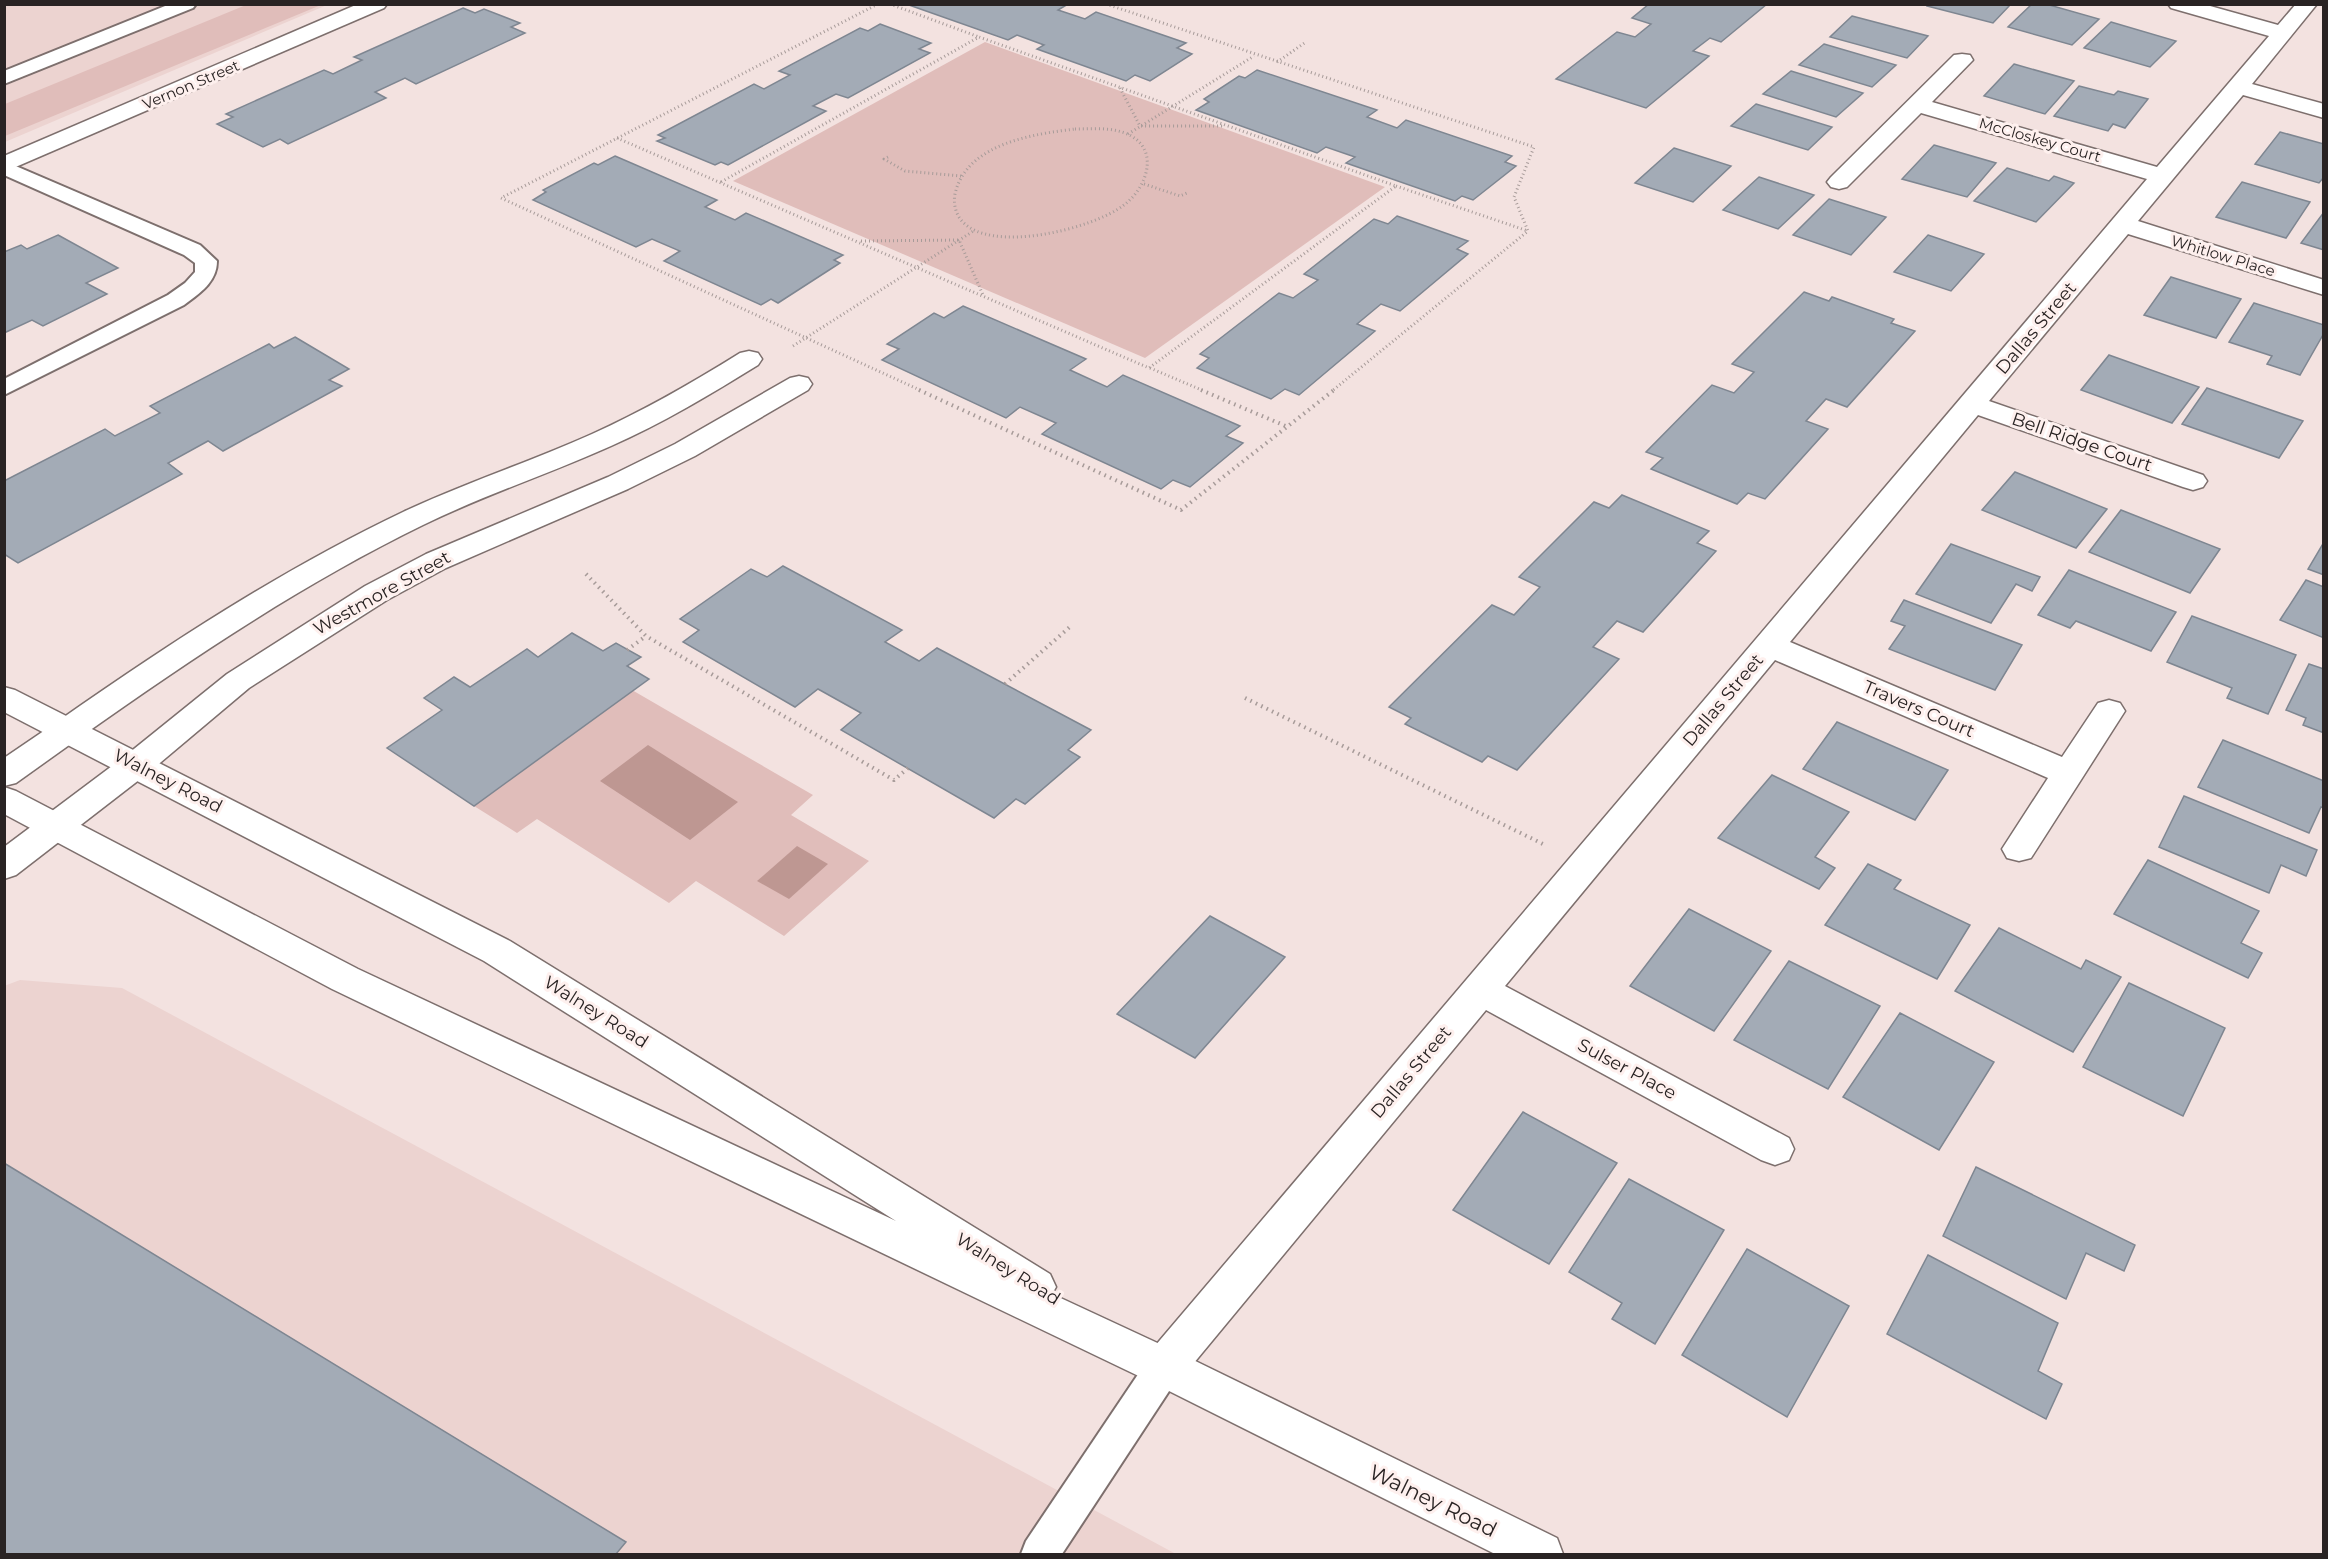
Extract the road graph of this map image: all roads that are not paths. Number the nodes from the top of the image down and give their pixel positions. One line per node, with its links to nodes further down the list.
1 (132, 4): 6 (lane)
2 (187, 4): 6 (lane)
3 (377, 4): 13 (street, Vernon Street)
4 (2178, 4): 7 (street)
5 (2307, 4): 7 (street, Dallas Street)
6 (158, 16): 9 (lane)
7 (2283, 33): 10 (street, Dallas Street)
8 (1962, 60): 11 (street)
9 (4, 78)
10 (2238, 87): 12 (street); 14 (street, Dallas Street)
11 (1917, 105): 14 (street, McCloskey Court); 15 (street)
12 (2324, 111)
13 (4, 166): 20 (lane)
14 (2163, 176): 16 (street, Dallas Street)
15 (1839, 182)
16 (2122, 224): 17 (street, Whitlow Place); 21 (street, Dallas Street)
17 (2324, 288)
18 (749, 359): 26 (street)
19 (799, 384): 27 (street, Westmore Street)
20 (4, 388)
21 (1972, 404): 22 (street, Bell Ridge Court); 23 (street, Dallas Street)
22 (2193, 481)
23 (1770, 645): 28 (street, Travers Court); 34 (street, Dallas Street)
24 (4, 698): 26 (street, Walney Road)
25 (2109, 711): 28 (street)
26 (68, 730): 27 (street, Walney Road); 29 (street)
27 (136, 765): 31 (street, Westmore Street); 36 (street, Walney Road)
28 (2068, 773): 32 (street)
29 (4, 775)
30 (4, 799): 31 (street, Walney Road)
31 (57, 826): 33 (street, Westmore Street); 36 (street, Walney Road)
32 (2019, 849)
33 (4, 866)
34 (1480, 990): 35 (street, Sulser Place); 36 (street, Dallas Street)
35 (1775, 1149)
36 (1164, 1367): 37 (lane); 38 (street, Walney Road)
37 (1040, 1554)
38 (1541, 1554)

